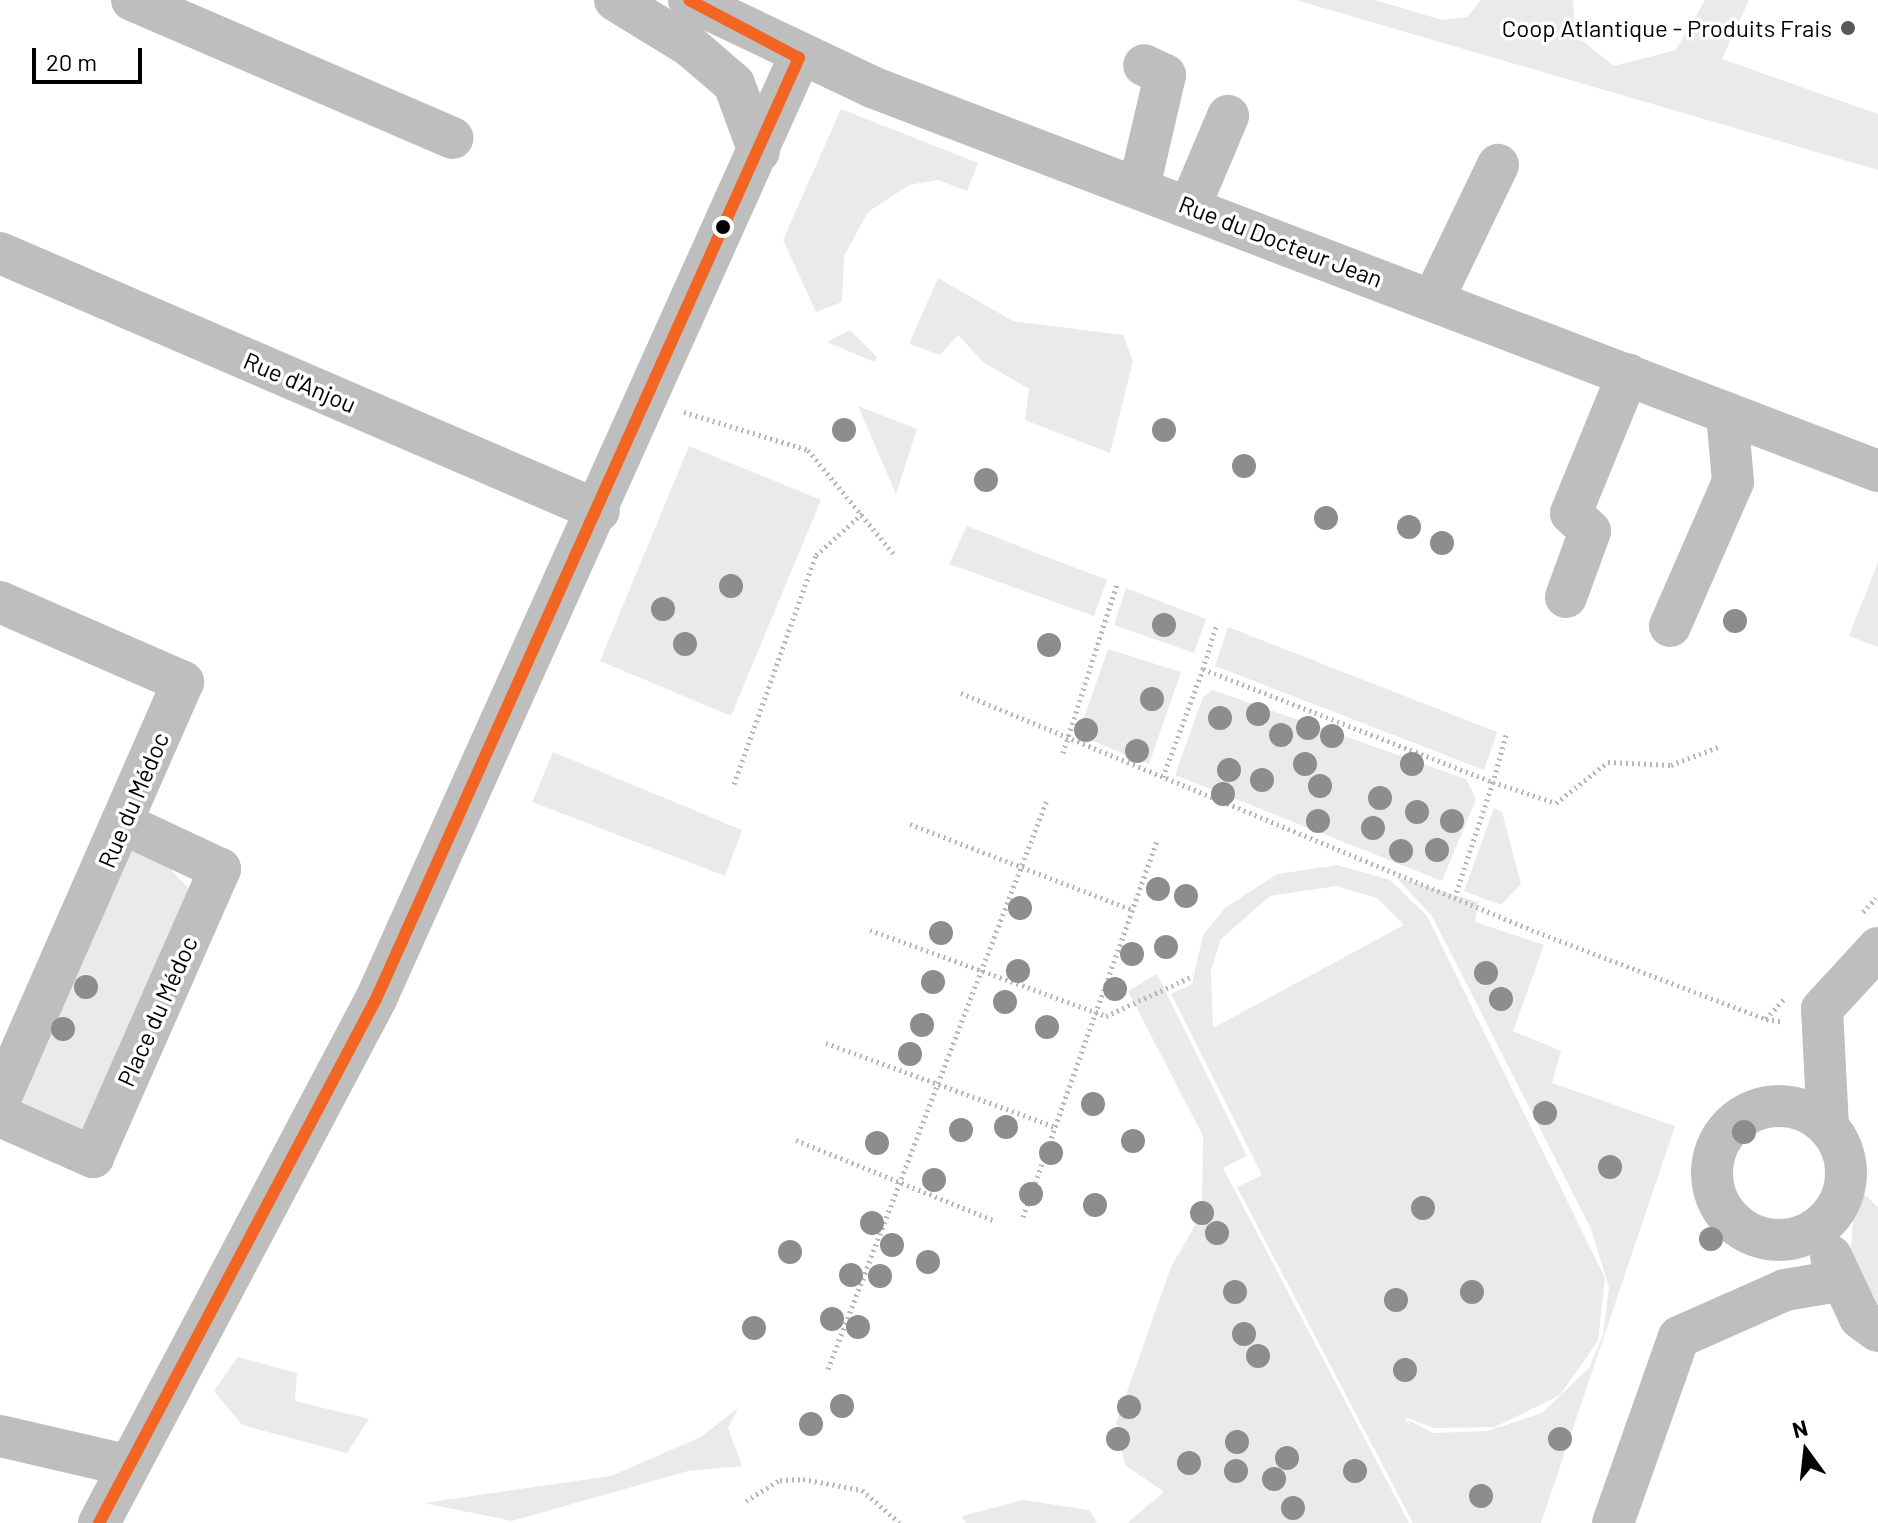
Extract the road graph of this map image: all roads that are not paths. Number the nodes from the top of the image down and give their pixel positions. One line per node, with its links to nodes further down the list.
1 (132, 0): 7 (street)
2 (615, 0): 8 (street)
3 (689, 0): 4 (street, Rue du Docteur Jean)
4 (799, 58): 8 (street); 10 (street, Rue du Docteur Jean)
5 (1144, 65): 10 (street)
6 (1228, 116): 11 (street)
7 (453, 138)
8 (759, 152): 17 (street)
9 (1498, 165): 13 (street)
10 (1139, 187): 11 (street, Rue du Docteur Jean)
11 (1190, 206): 13 (street, Rue du Docteur Jean)
12 (0, 253): 17 (street, Rue d'Anjou)
13 (1433, 300): 14 (street, Rue du Docteur Jean)
14 (1628, 374): 15 (street, Rue du Docteur Jean); 18 (street)
15 (1727, 413): 16 (street, Rue du Docteur Jean); 20 (street)
16 (1878, 471)
17 (599, 511): 30 (street)
18 (1566, 597)
19 (0, 602): 21 (street, Rue du Médoc)
20 (1670, 626)
21 (124, 824): 23 (street, Rue du Médoc); 24 (street, Place du Médoc)
22 (1867, 934): 25 (street)
23 (0, 1099)
24 (0, 1116)
25 (1828, 1127): 26 (street); 26 (street)
26 (1834, 1212): 27 (street)
27 (1838, 1281): 28 (street); 32 (street)
28 (1878, 1331)
29 (0, 1436): 30 (street)
30 (126, 1465): 31 (street)
31 (99, 1523)
32 (1613, 1523)

